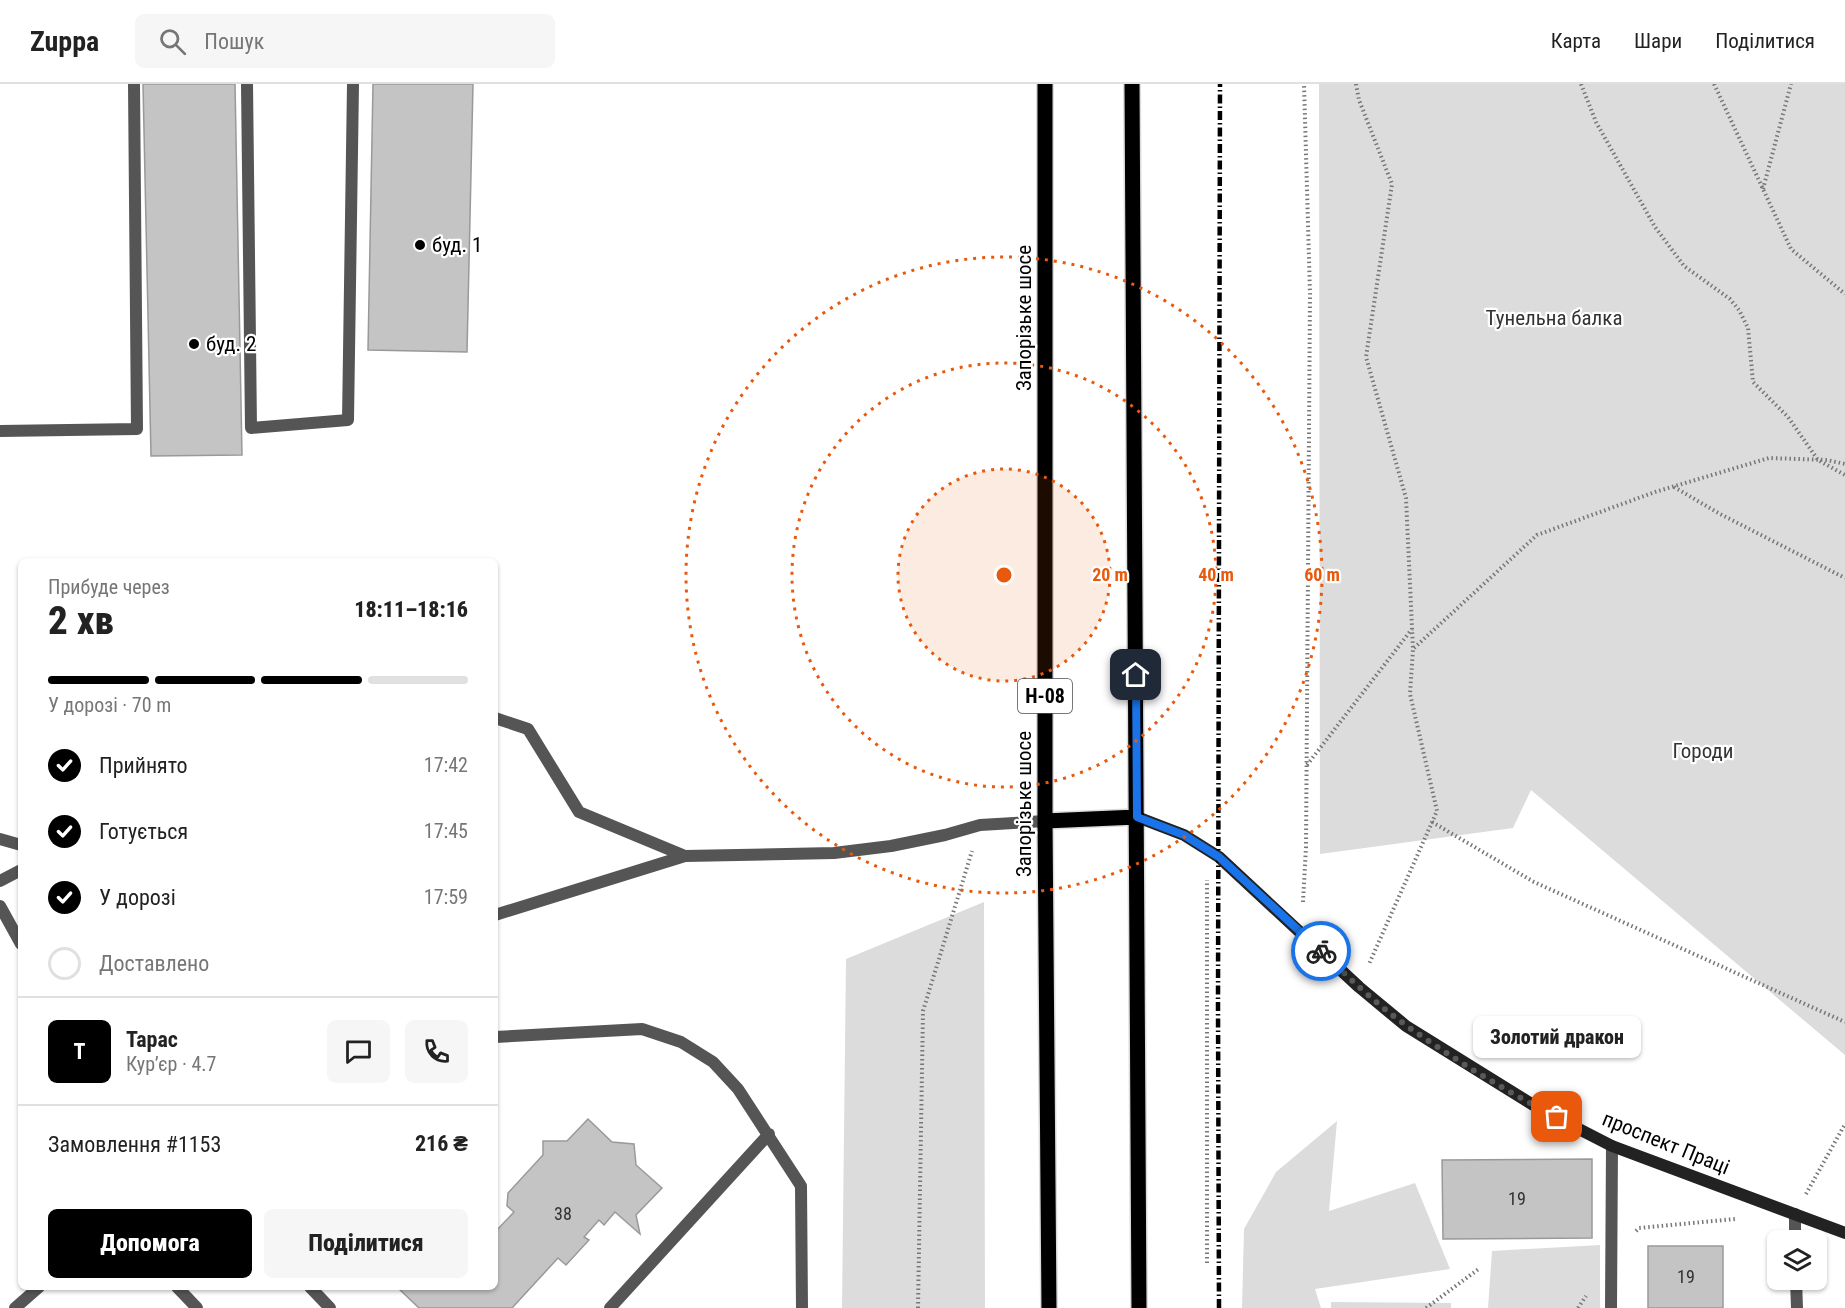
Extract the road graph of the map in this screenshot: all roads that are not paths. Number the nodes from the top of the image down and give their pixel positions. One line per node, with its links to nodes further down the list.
1 (134, 84): 6 (lane)
2 (247, 84): 3 (lane)
3 (353, 84)
4 (1045, 84): 9 (main road, Запорізьке шосе / Н-08)
5 (1132, 84): 8 (main road)
6 (0, 431)
7 (498, 719): 12 (lane)
8 (1137, 817): 9 (main road); 20 (street, проспект Праці); 34 (main road)
9 (1045, 821): 12 (lane); 33 (main road, Запорізьке шосе / Н-08)
10 (0, 839): 11 (lane)
11 (18, 843)
12 (685, 856): 16 (lane)
13 (18, 872): 14 (lane)
14 (0, 881)
15 (0, 906): 17 (lane)
16 (498, 914)
17 (18, 939)
18 (498, 1037): 19 (lane)
19 (769, 1134): 31 (lane); 32 (lane)
20 (1612, 1146): 21 (street, проспект Праці); 35 (lane)
21 (1795, 1214): 22 (lane); 23 (street, проспект Праці)
22 (1795, 1230)
23 (1845, 1233)
24 (36, 1290): 28 (lane)
25 (180, 1290): 29 (lane)
26 (313, 1290): 30 (lane)
27 (1796, 1290): 36 (lane)
28 (15, 1308)
29 (197, 1308)
30 (330, 1308)
31 (610, 1308)
32 (802, 1308)
33 (1049, 1308)
34 (1139, 1308)
35 (1611, 1308)
36 (1797, 1308)

